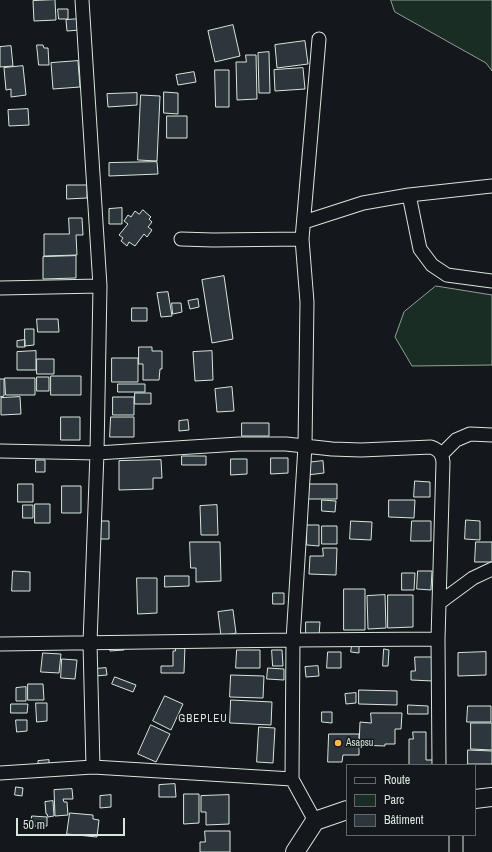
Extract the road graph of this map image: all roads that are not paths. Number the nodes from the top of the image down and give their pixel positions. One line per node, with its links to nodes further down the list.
1 (82, 0): 9 (street)
2 (318, 39): 5 (street)
3 (492, 186): 4 (street)
4 (409, 195): 5 (street); 8 (street)
5 (304, 222): 7 (street)
6 (180, 239): 7 (street)
7 (302, 240): 12 (street)
8 (492, 281)
9 (100, 286): 10 (street); 14 (street)
10 (0, 288)
11 (492, 435): 15 (street)
12 (305, 446): 14 (street); 15 (street); 19 (street)
13 (0, 451): 14 (street)
14 (97, 453): 20 (street)
15 (442, 454): 17 (street)
16 (492, 569): 17 (street)
17 (440, 603): 18 (street)
18 (438, 639): 19 (street); 22 (street)
19 (293, 640): 20 (street); 25 (street)
20 (90, 643): 21 (street); 23 (street)
21 (0, 644)
22 (439, 764)
23 (93, 768): 24 (street); 25 (street)
24 (0, 773)
25 (292, 779): 29 (street)
26 (492, 797): 27 (main road)
27 (476, 798)
28 (346, 810): 29 (main road)
29 (315, 822): 31 (main road)
30 (456, 836): 32 (street)
31 (295, 852)
32 (456, 852)

